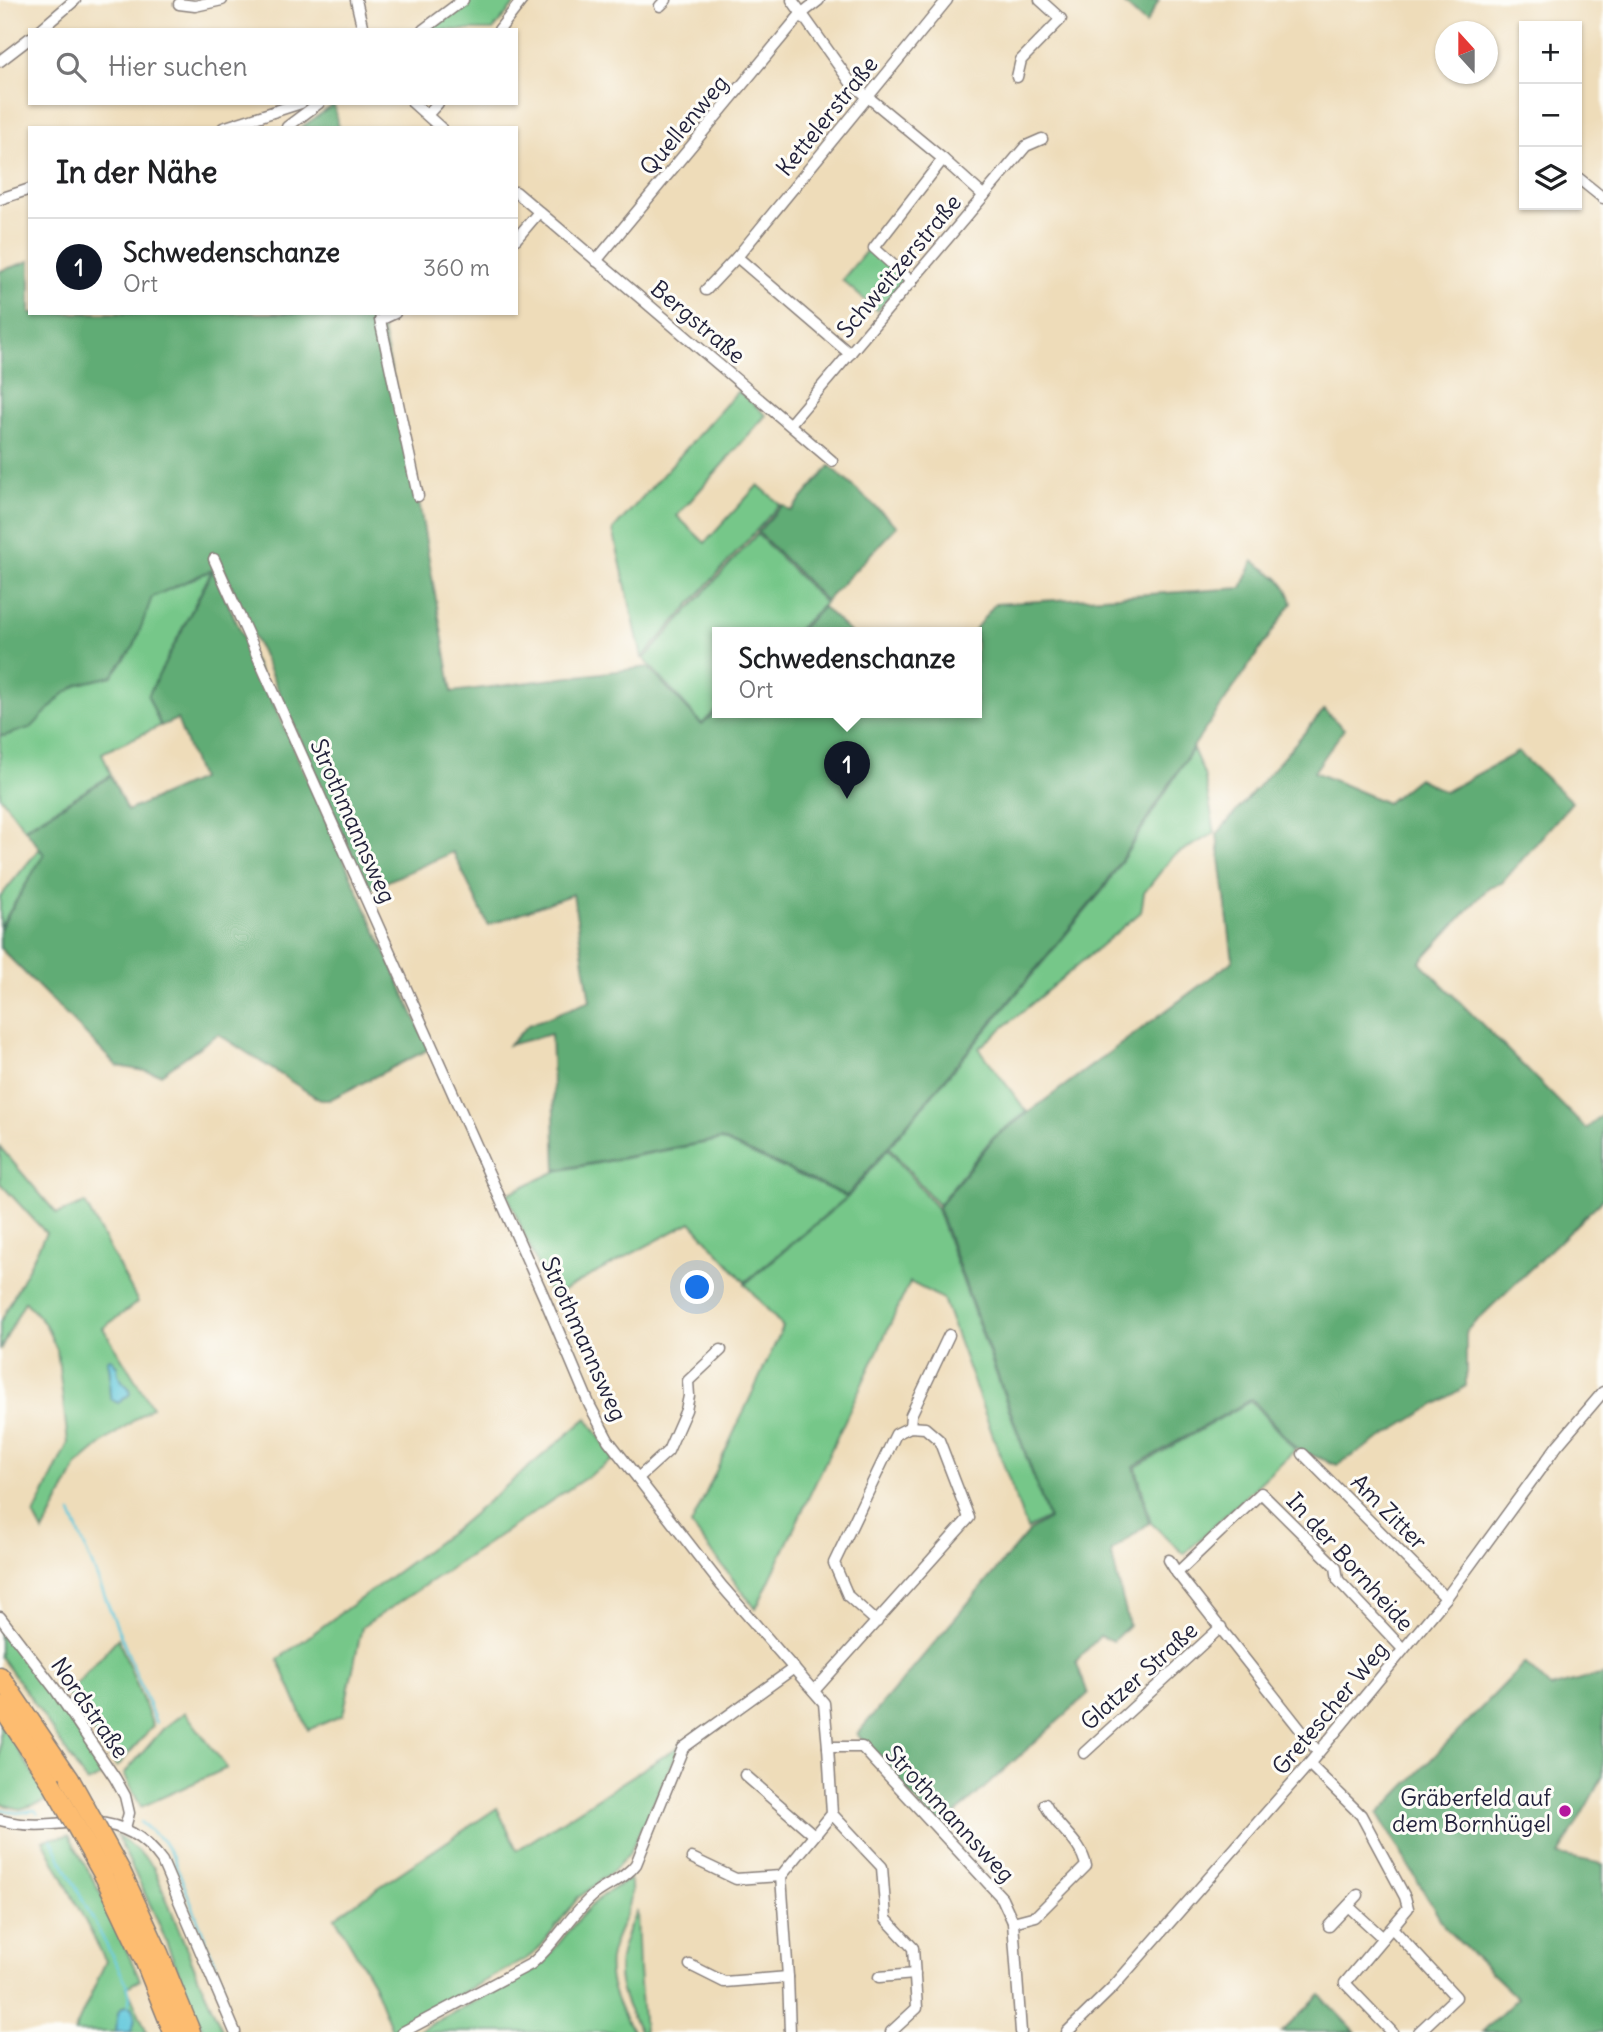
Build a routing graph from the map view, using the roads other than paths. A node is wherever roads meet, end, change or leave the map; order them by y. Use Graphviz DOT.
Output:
graph roads {
  1 [pos="75,0"];
  2 [pos="222,0"];
  3 [pos="356,0"];
  4 [pos="463,0"];
  5 [pos="522,0"];
  6 [pos="792,0"];
  7 [pos="819,0"];
  8 [pos="947,0"];
  9 [pos="1040,0"];
  10 [pos="180,4"];
  11 [pos="801,13"];
  12 [pos="42,28"];
  13 [pos="363,28"];
  14 [pos="426,28"];
  15 [pos="501,28"];
  16 [pos="28,40"];
  17 [pos="0,61"];
  18 [pos="1017,77"];
  19 [pos="868,97"];
  20 [pos="295,105"];
  21 [pos="318,105"];
  22 [pos="415,105"];
  23 [pos="436,105"];
  24 [pos="427,116"];
  25 [pos="229,126"];
  26 [pos="287,126"];
  27 [pos="439,126"];
  28 [pos="1042,139"];
  29 [pos="943,159"];
  30 [pos="1582,181"];
  31 [pos="28,190"];
  32 [pos="518,194"];
  33 [pos="984,196"];
  34 [pos="1603,198"];
  35 [pos="0,199"];
  36 [pos="539,212"];
  37 [pos="518,237"];
  38 [pos="737,257"];
  39 [pos="596,261"];
  40 [pos="912,282"];
  41 [pos="706,290"];
  42 [pos="391,315"];
  43 [pos="850,354"];
  44 [pos="790,424"];
  45 [pos="832,461"];
  46 [pos="418,496"];
  47 [pos="214,558"];
  48 [pos="949,1335"];
  49 [pos="721,1350"];
  50 [pos="1603,1392"];
  51 [pos="910,1427"];
  52 [pos="1303,1454"];
  53 [pos="638,1478"];
  54 [pos="1169,1560"];
  55 [pos="1177,1573"];
  56 [pos="1446,1598"];
  57 [pos="0,1618"];
  58 [pos="877,1622"];
  59 [pos="1221,1628"];
  60 [pos="1403,1649"];
  61 [pos="794,1668"];
  62 [pos="0,1676"];
  63 [pos="814,1691"];
  64 [pos="0,1705"];
  65 [pos="828,1747"];
  66 [pos="1318,1752"];
  67 [pos="1084,1753"];
  68 [pos="1309,1764"];
  69 [pos="745,1775"];
  70 [pos="1045,1804"];
  71 [pos="832,1814"];
  72 [pos="0,1820"];
  73 [pos="125,1828"];
  74 [pos="814,1835"];
  75 [pos="692,1858"];
  76 [pos="113,1873"];
  77 [pos="781,1876"];
  78 [pos="1358,1895"];
  79 [pos="1348,1906"];
  80 [pos="1013,1922"];
  81 [pos="1329,1926"];
  82 [pos="1392,1928"];
  83 [pos="1383,1938"];
  84 [pos="690,1965"];
  85 [pos="915,1974"];
  86 [pos="788,1977"];
  87 [pos="879,1977"];
  88 [pos="173,2032"];
  89 [pos="191,2032"];
  90 [pos="235,2032"];
  91 [pos="403,2032"];
  92 [pos="790,2032"];
  93 [pos="891,2032"];
  94 [pos="1021,2032"];
  95 [pos="1067,2032"];
  96 [pos="1392,2032"];
  97 [pos="1419,2032"];
  1 -- 12 [label="street"];
  2 -- 10 [label="street"];
  3 -- 13 [label="street"];
  4 -- 14 [label="street"];
  5 -- 15 [label="street"];
  6 -- 11 [label="street"];
  7 -- 11 [label="street, Quellenweg"];
  8 -- 19 [label="street, Kettelerstraße"];
  9 -- 18 [label="street"];
  11 -- 19 [label="street"];
  11 -- 39 [label="street, Quellenweg"];
  16 -- 17 [label="street"];
  19 -- 29 [label="street"];
  19 -- 38 [label="street, Kettelerstraße"];
  20 -- 25 [label="street"];
  21 -- 26 [label="street"];
  22 -- 24 [label="street"];
  23 -- 24 [label="street"];
  24 -- 27 [label="street"];
  28 -- 33 [label="street, Schweitzerstraße"];
  29 -- 33 [label="street"];
  29 -- 40 [label="street"];
  30 -- 34 [label="street"];
  31 -- 35 [label="street"];
  32 -- 36 [label="street, Bergstraße"];
  33 -- 40 [label="street, Schweitzerstraße"];
  36 -- 37 [label="street"];
  36 -- 39 [label="street, Bergstraße"];
  38 -- 41 [label="street, Kettelerstraße"];
  38 -- 43 [label="street"];
  39 -- 44 [label="street, Bergstraße"];
  40 -- 43 [label="street, Schweitzerstraße"];
  42 -- 46 [label="street"];
  43 -- 44 [label="street, Schweitzerstraße"];
  44 -- 45 [label="street, Bergstraße"];
  47 -- 53 [label="street, Strothmannsweg"];
  48 -- 51 [label="street"];
  49 -- 53 [label="street"];
  50 -- 56 [label="street, Gretescher Weg"];
  51 -- 58 [label="street"];
  51 -- 58 [label="street"];
  52 -- 56 [label="street, Am Zitter"];
  53 -- 61 [label="street, Strothmannsweg"];
  54 -- 55 [label="street"];
  55 -- 59 [label="street"];
  55 -- 60 [label="street, In der Bornheide"];
  56 -- 60 [label="street, Gretescher Weg"];
  57 -- 73 [label="street, Nordstraße"];
  58 -- 63 [label="street"];
  59 -- 66 [label="street"];
  59 -- 67 [label="street, Glatzer Straße"];
  60 -- 66 [label="street, Gretescher Weg"];
  61 -- 63 [label="street, Strothmannsweg"];
  61 -- 91 [label="street"];
  62 -- 76 [label="highway, bridge"];
  63 -- 65 [label="street, Strothmannsweg"];
  64 -- 76 [label="highway, bridge"];
  65 -- 71 [label="street"];
  65 -- 80 [label="street, Strothmannsweg"];
  66 -- 68 [label="street, Gretescher Weg"];
  68 -- 82 [label="street"];
  68 -- 95 [label="street, Gretescher Weg"];
  69 -- 74 [label="street"];
  70 -- 80 [label="street"];
  71 -- 74 [label="street"];
  71 -- 85 [label="street"];
  72 -- 73 [label="street"];
  73 -- 90 [label="street"];
  74 -- 77 [label="street"];
  75 -- 77 [label="street"];
  76 -- 88 [label="highway"];
  76 -- 89 [label="highway"];
  77 -- 86 [label="street"];
  78 -- 79 [label="street"];
  79 -- 81 [label="street"];
  79 -- 83 [label="street"];
  80 -- 94 [label="street, Strothmannsweg"];
  82 -- 83 [label="street"];
  82 -- 97 [label="street"];
  83 -- 96 [label="street"];
  84 -- 86 [label="street"];
  85 -- 87 [label="street"];
  85 -- 93 [label="street"];
  86 -- 92 [label="street"];
}
